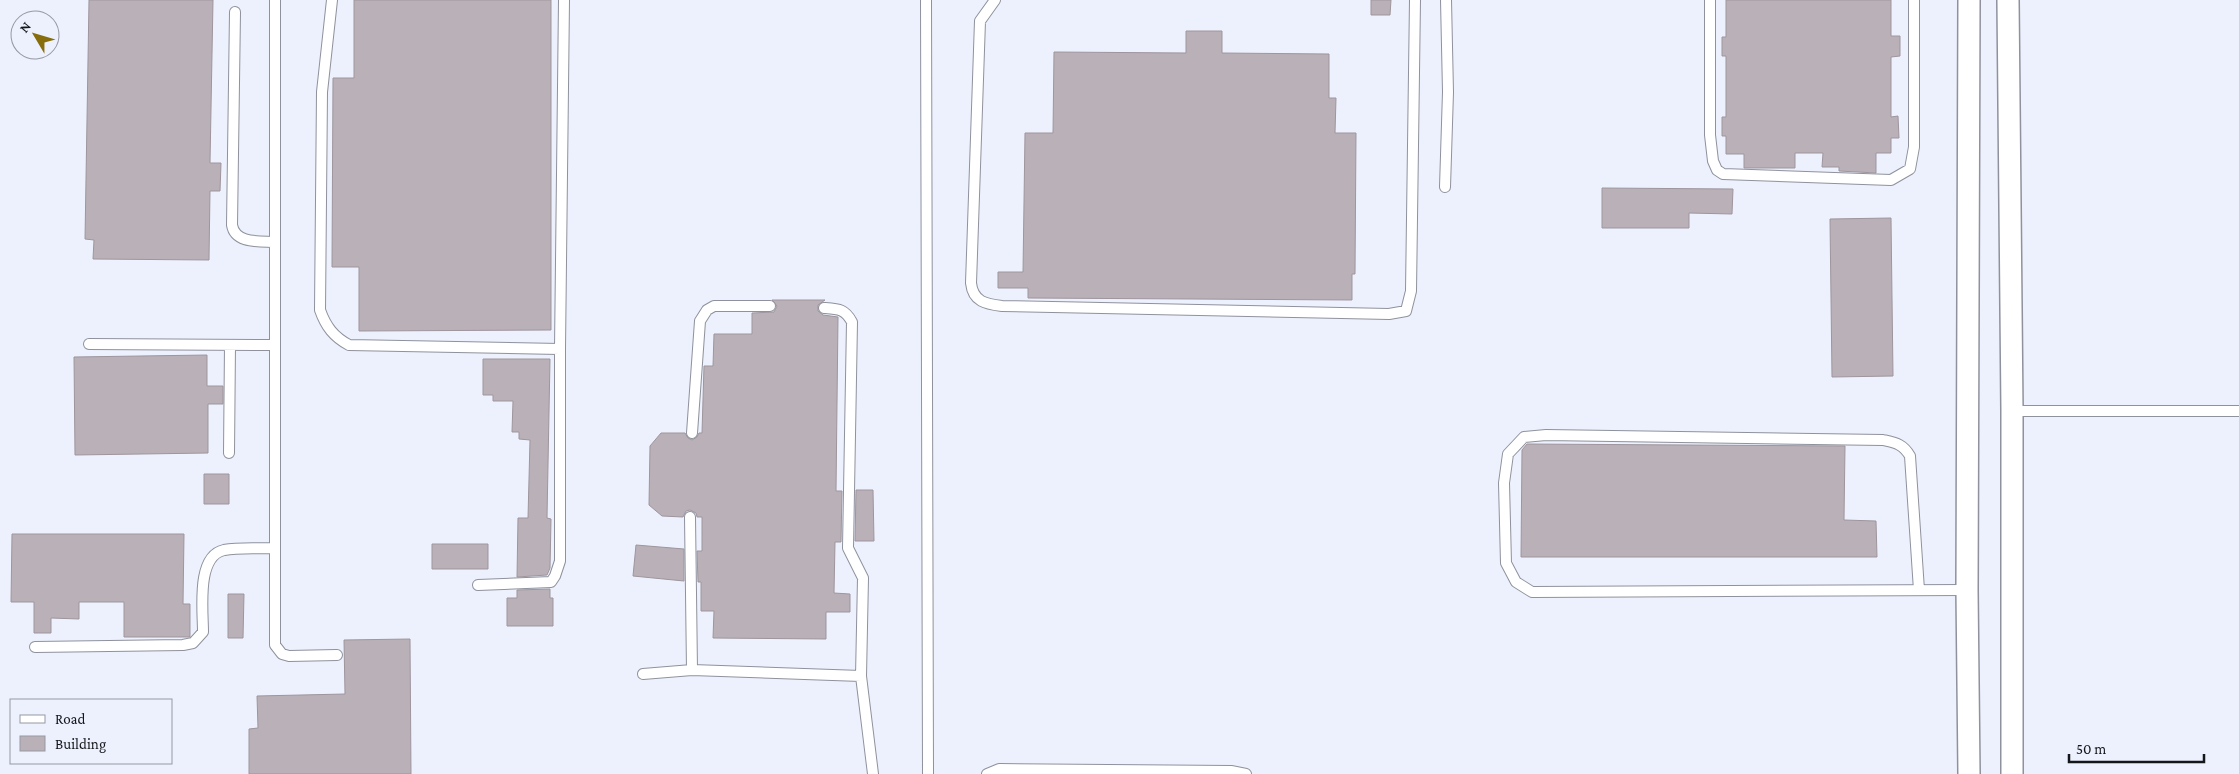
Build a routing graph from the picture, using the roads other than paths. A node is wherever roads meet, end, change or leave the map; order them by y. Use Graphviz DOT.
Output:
graph roads {
  1 [pos="276,0"];
  2 [pos="332,0"];
  3 [pos="564,0"];
  4 [pos="926,0"];
  5 [pos="995,0"];
  6 [pos="1415,0"];
  7 [pos="1446,0"];
  8 [pos="1710,0"];
  9 [pos="1914,0"];
  10 [pos="1969,0"];
  11 [pos="2008,0"];
  12 [pos="235,12"];
  13 [pos="1445,187"];
  14 [pos="275,242"];
  15 [pos="770,306"];
  16 [pos="824,308"];
  17 [pos="89,344"];
  18 [pos="230,345"];
  19 [pos="275,345"];
  20 [pos="560,349"];
  21 [pos="2012,411"];
  22 [pos="2239,411"];
  23 [pos="692,433"];
  24 [pos="229,453"];
  25 [pos="690,517"];
  26 [pos="275,548"];
  27 [pos="478,585"];
  28 [pos="1919,590"];
  29 [pos="1967,590"];
  30 [pos="35,647"];
  31 [pos="337,655"];
  32 [pos="692,670"];
  33 [pos="643,674"];
  34 [pos="861,676"];
  35 [pos="873,774"];
  36 [pos="928,774"];
  37 [pos="987,774"];
  38 [pos="1246,774"];
  39 [pos="1970,774"];
  40 [pos="2012,774"];
  1 -- 14 [label="lane"];
  2 -- 20 [label="lane"];
  3 -- 20 [label="lane"];
  4 -- 36 [label="lane"];
  5 -- 6 [label="lane"];
  7 -- 13 [label="lane"];
  8 -- 9 [label="lane"];
  10 -- 29 [label="street"];
  11 -- 21 [label="street"];
  12 -- 14 [label="lane"];
  14 -- 19 [label="lane"];
  15 -- 23 [label="lane"];
  16 -- 34 [label="lane"];
  17 -- 18 [label="lane"];
  18 -- 19 [label="lane"];
  18 -- 24 [label="lane"];
  19 -- 26 [label="lane"];
  20 -- 27 [label="lane"];
  21 -- 22 [label="lane"];
  21 -- 40 [label="street"];
  25 -- 32 [label="lane"];
  26 -- 30 [label="lane"];
  26 -- 31 [label="lane"];
  28 -- 28 [label="lane"];
  28 -- 29 [label="lane"];
  29 -- 39 [label="street"];
  32 -- 33 [label="lane"];
  32 -- 34 [label="lane"];
  34 -- 35 [label="lane"];
  37 -- 38 [label="lane"];
}
